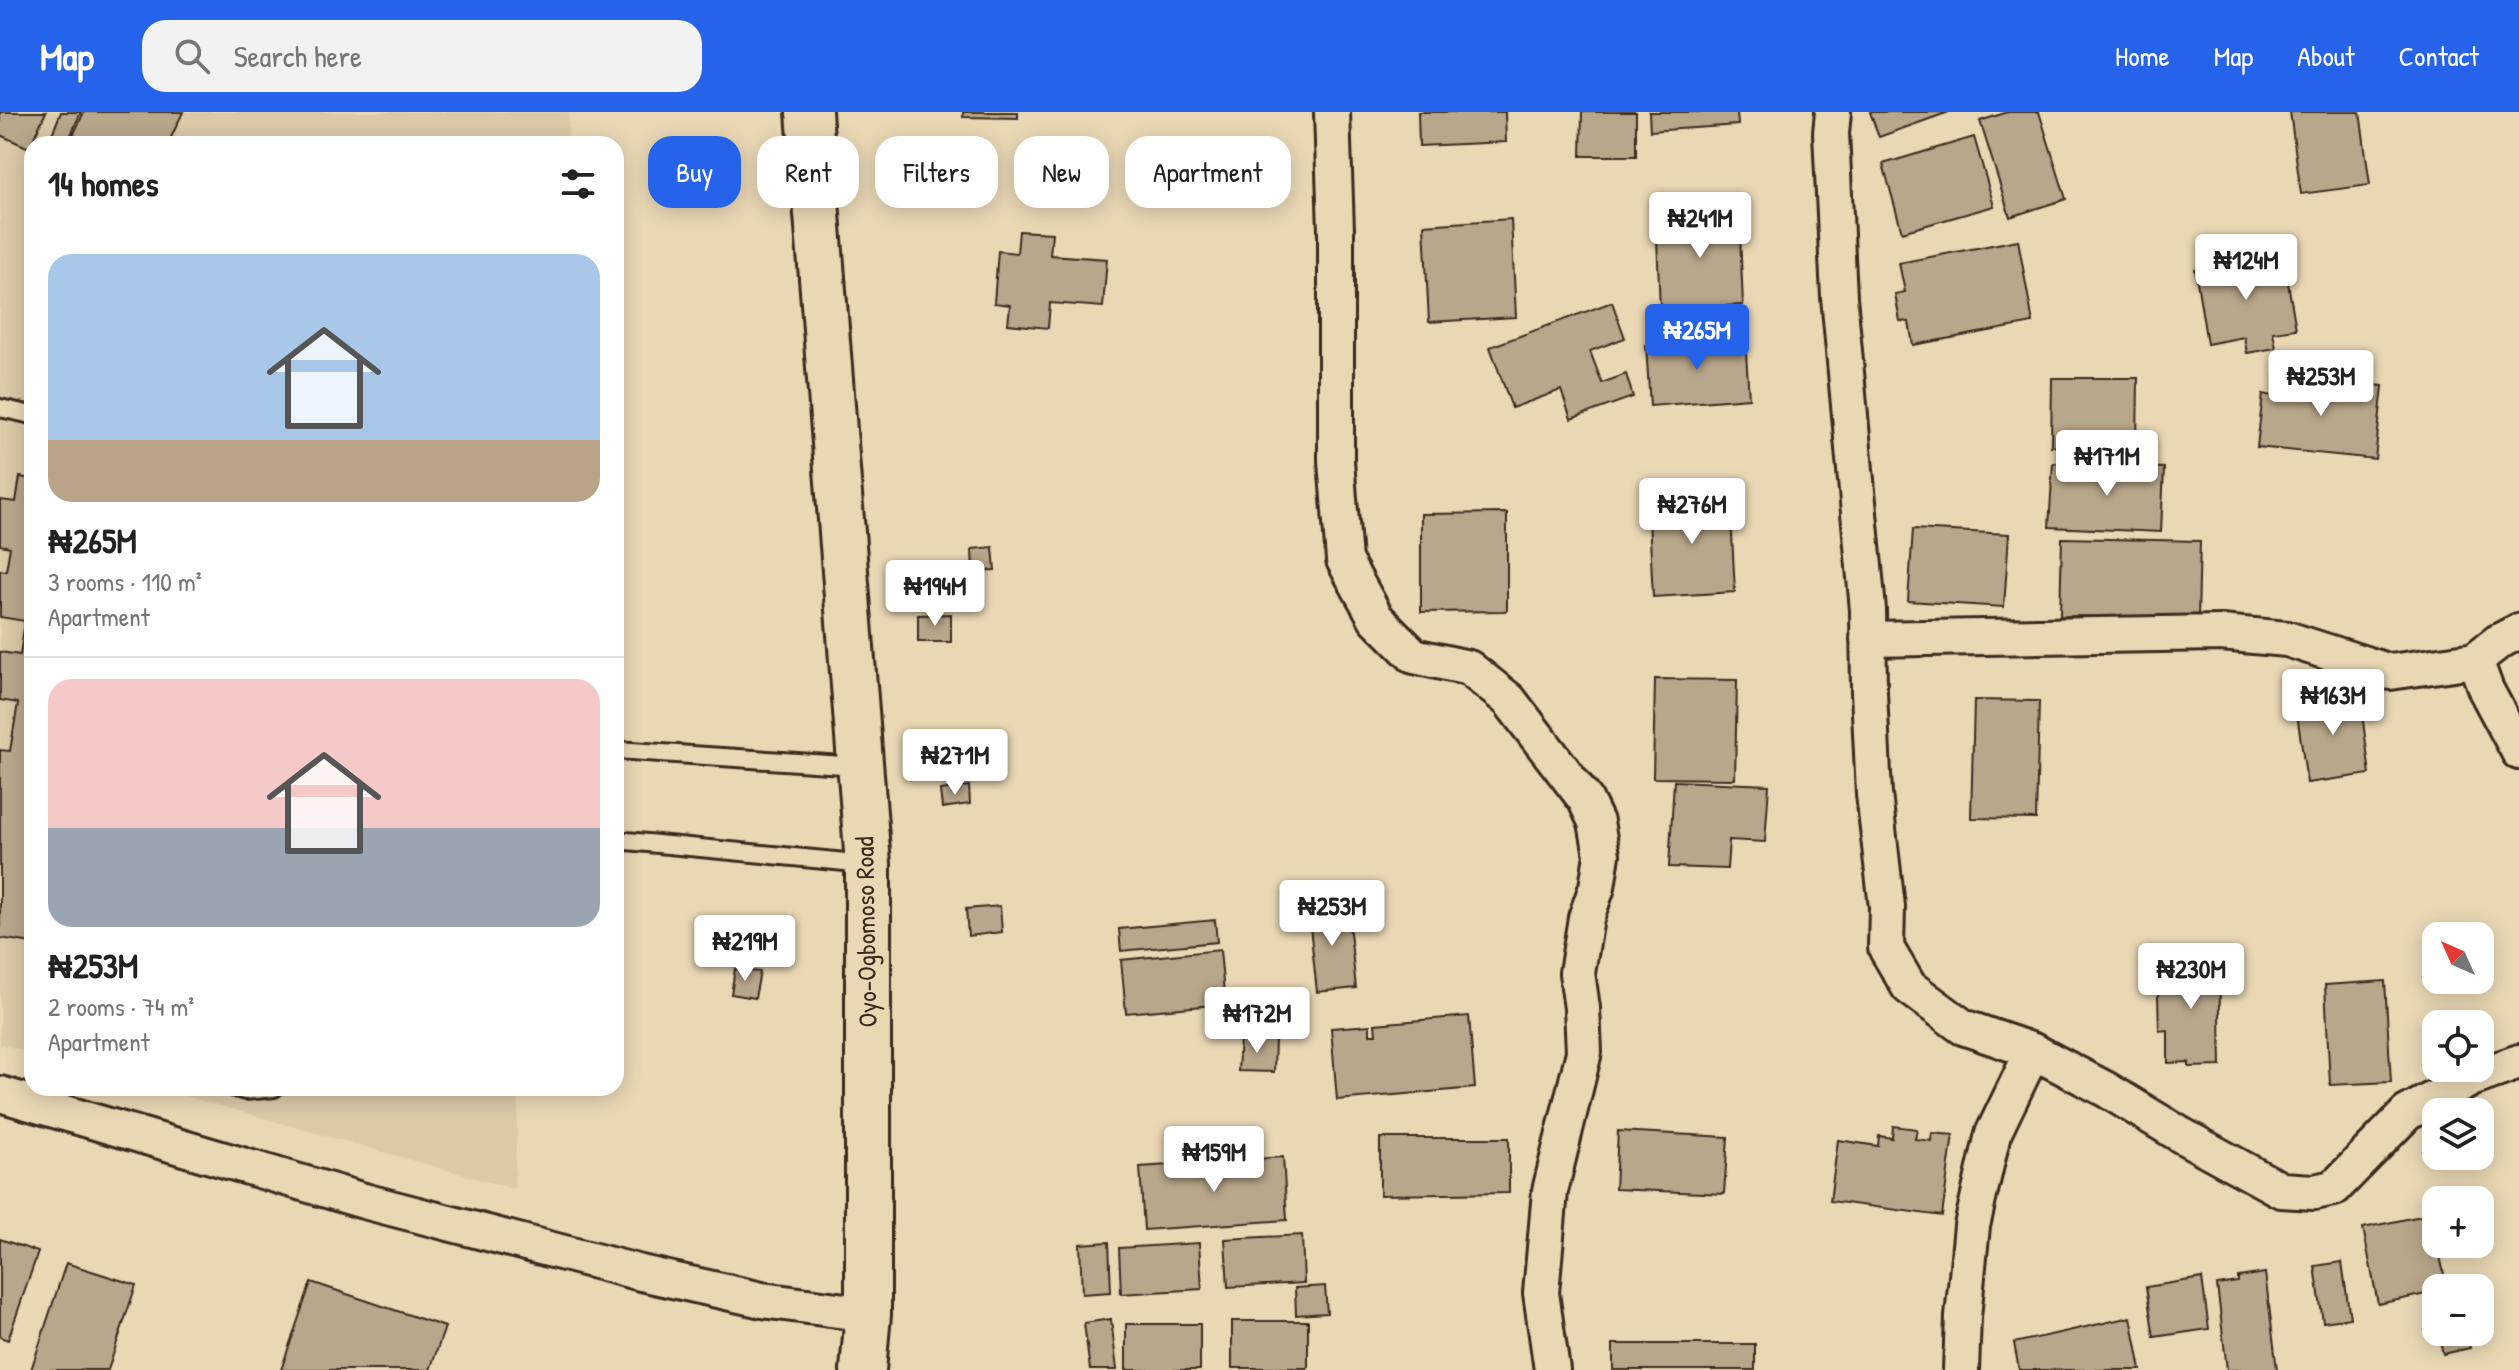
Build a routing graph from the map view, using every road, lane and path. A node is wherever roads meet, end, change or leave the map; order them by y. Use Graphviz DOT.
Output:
graph roads {
  1 [pos="809,112"];
  2 [pos="1332,112"];
  3 [pos="1833,112"];
  4 [pos="0,408"];
  5 [pos="24,413"];
  6 [pos="2519,631"];
  7 [pos="1868,639"];
  8 [pos="2475,660"];
  9 [pos="624,751"];
  10 [pos="2519,752"];
  11 [pos="861,766"];
  12 [pos="624,841"];
  13 [pos="868,864"];
  14 [pos="2033,1051"];
  15 [pos="2519,1062"];
  16 [pos="0,1094"];
  17 [pos="868,1314"];
  18 [pos="863,1370"];
  19 [pos="1552,1370"];
  20 [pos="1961,1370"];
  1 -- 11 [label="highway, Oyo-Ogbomoso Road"];
  2 -- 19 [label="street"];
  3 -- 7 [label="street"];
  4 -- 5 [label="lane"];
  6 -- 8 [label="street"];
  7 -- 8 [label="street"];
  7 -- 14 [label="street"];
  8 -- 10 [label="street"];
  9 -- 11 [label="lane"];
  11 -- 13 [label="highway, Oyo-Ogbomoso Road"];
  12 -- 13 [label="lane"];
  13 -- 17 [label="highway, Oyo-Ogbomoso Road"];
  14 -- 15 [label="street"];
  14 -- 20 [label="street"];
  16 -- 17 [label="street"];
  17 -- 18 [label="highway, Oyo-Ogbomoso Road"];
}
